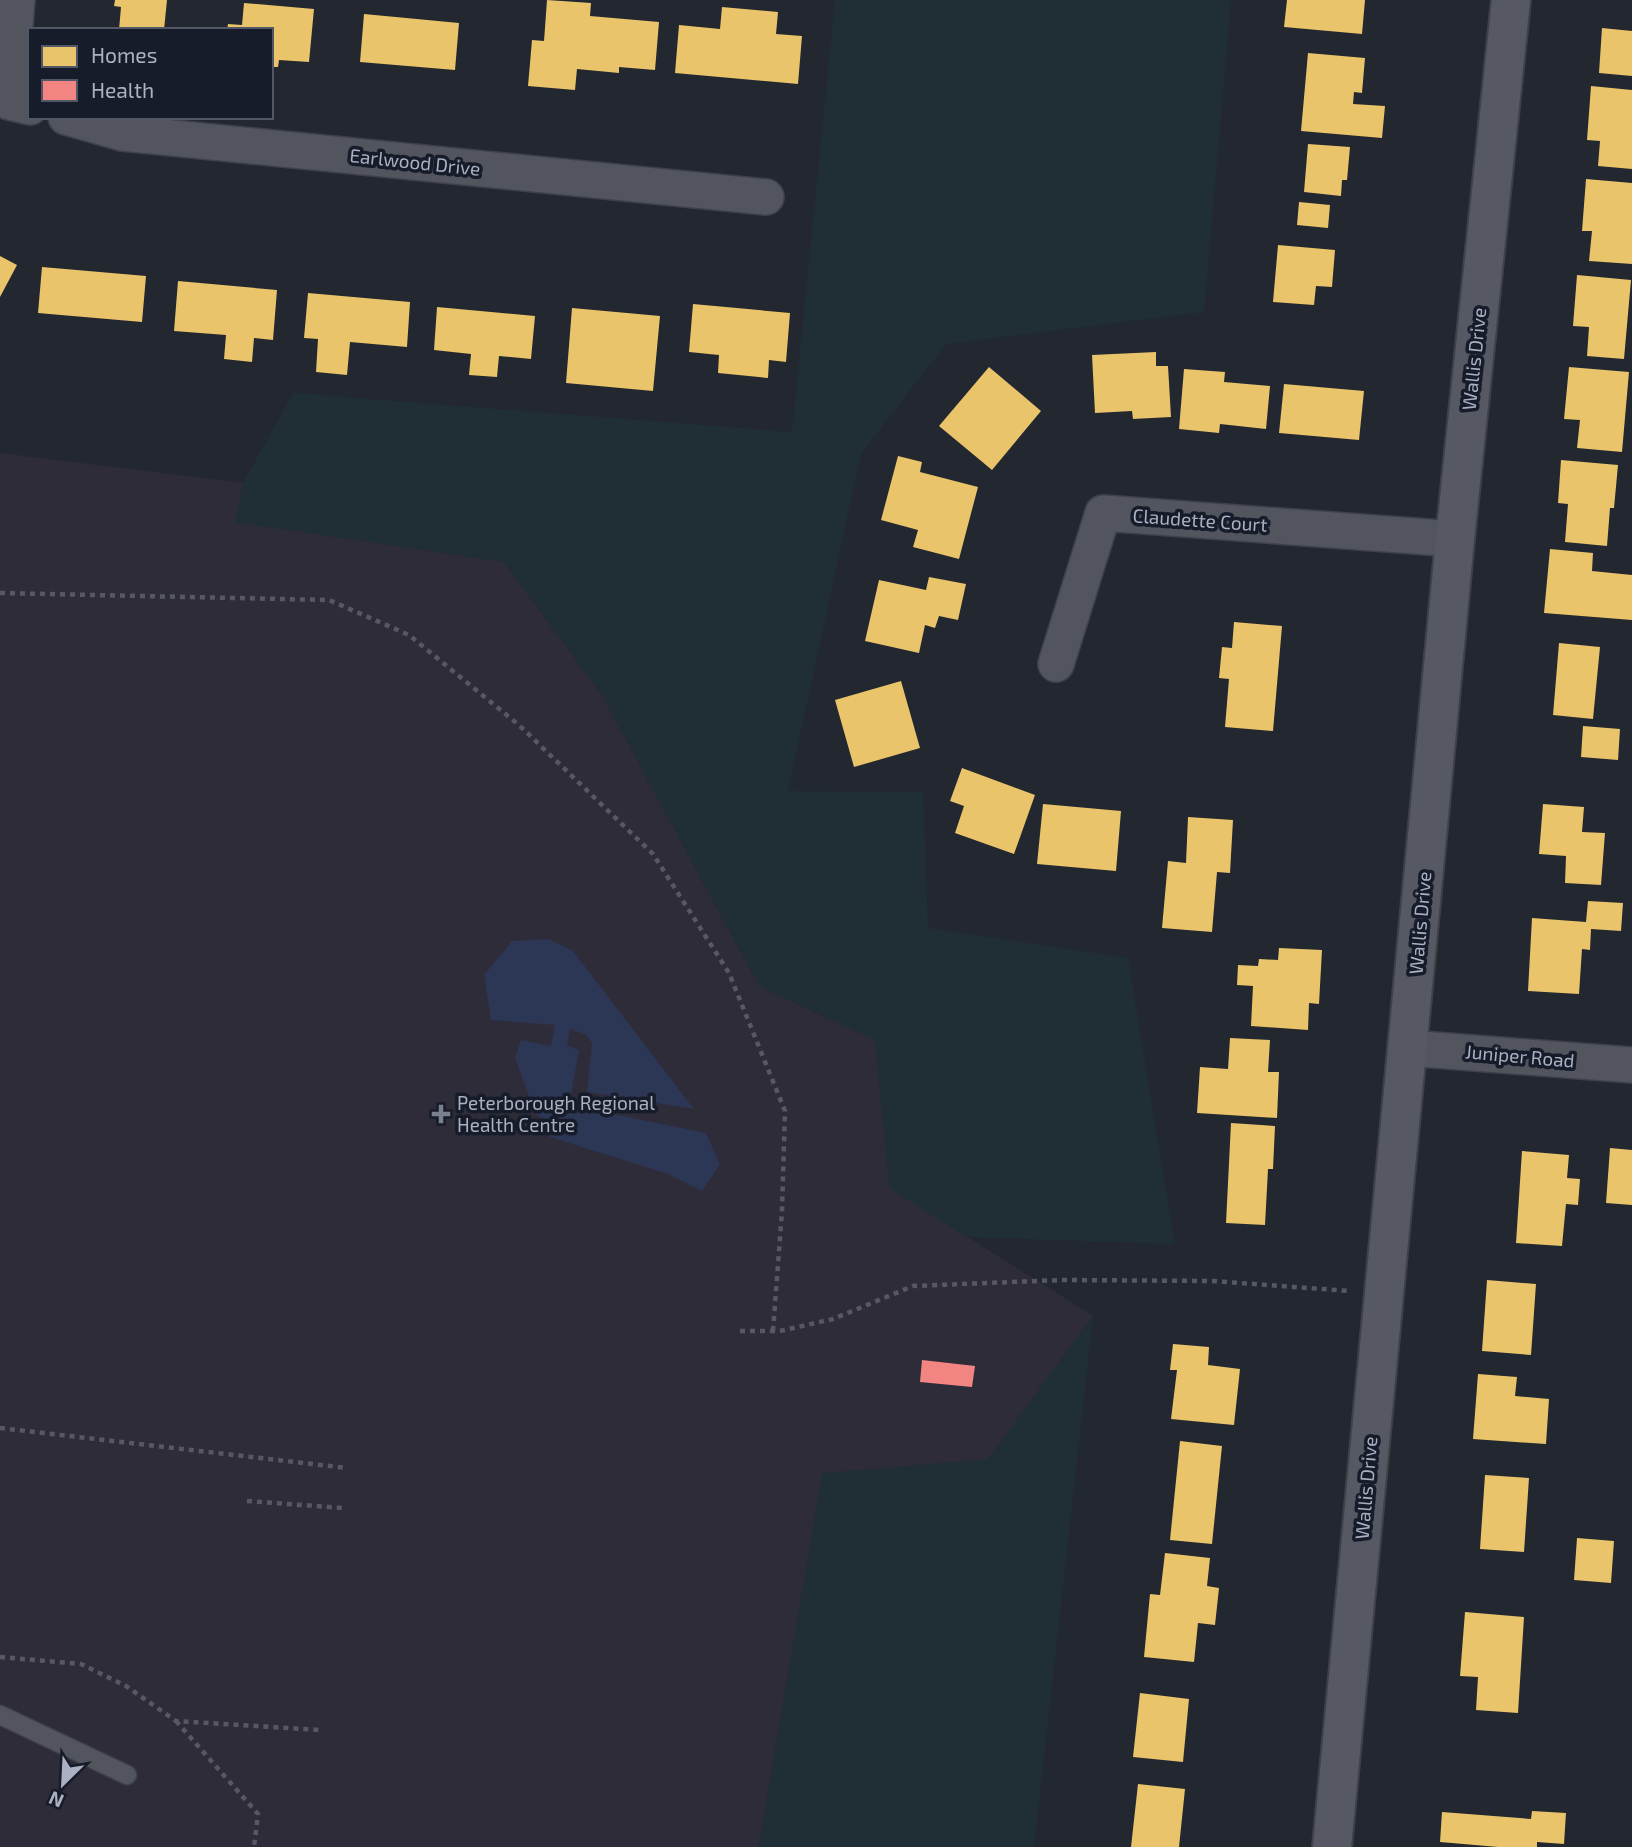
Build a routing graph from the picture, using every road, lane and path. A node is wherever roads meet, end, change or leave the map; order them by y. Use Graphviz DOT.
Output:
graph roads {
  1 [pos="17,0"];
  2 [pos="1511,0"];
  3 [pos="28,107"];
  4 [pos="73,119"];
  5 [pos="766,197"];
  6 [pos="1455,539"];
  7 [pos="0,593"];
  8 [pos="1056,664"];
  9 [pos="1409,1048"];
  10 [pos="1632,1065"];
  11 [pos="1385,1293"];
  12 [pos="740,1331"];
  13 [pos="772,1331"];
  14 [pos="0,1428"];
  15 [pos="347,1468"];
  16 [pos="247,1501"];
  17 [pos="343,1508"];
  18 [pos="0,1657"];
  19 [pos="0,1715"];
  20 [pos="176,1721"];
  21 [pos="320,1730"];
  22 [pos="127,1774"];
  23 [pos="254,1847"];
  24 [pos="1332,1847"];
  1 -- 3 [label="street"];
  2 -- 6 [label="street, Wallis Drive"];
  4 -- 5 [label="street, Earlwood Drive"];
  6 -- 8 [label="street, Claudette Court"];
  6 -- 9 [label="street, Wallis Drive"];
  7 -- 13 [label="path"];
  9 -- 10 [label="street, Juniper Road"];
  9 -- 11 [label="street, Wallis Drive"];
  11 -- 13 [label="path"];
  11 -- 24 [label="street, Wallis Drive"];
  12 -- 13 [label="path"];
  14 -- 15 [label="path"];
  16 -- 17 [label="path"];
  18 -- 20 [label="path"];
  19 -- 22 [label="lane"];
  20 -- 21 [label="path"];
  20 -- 23 [label="path"];
}
